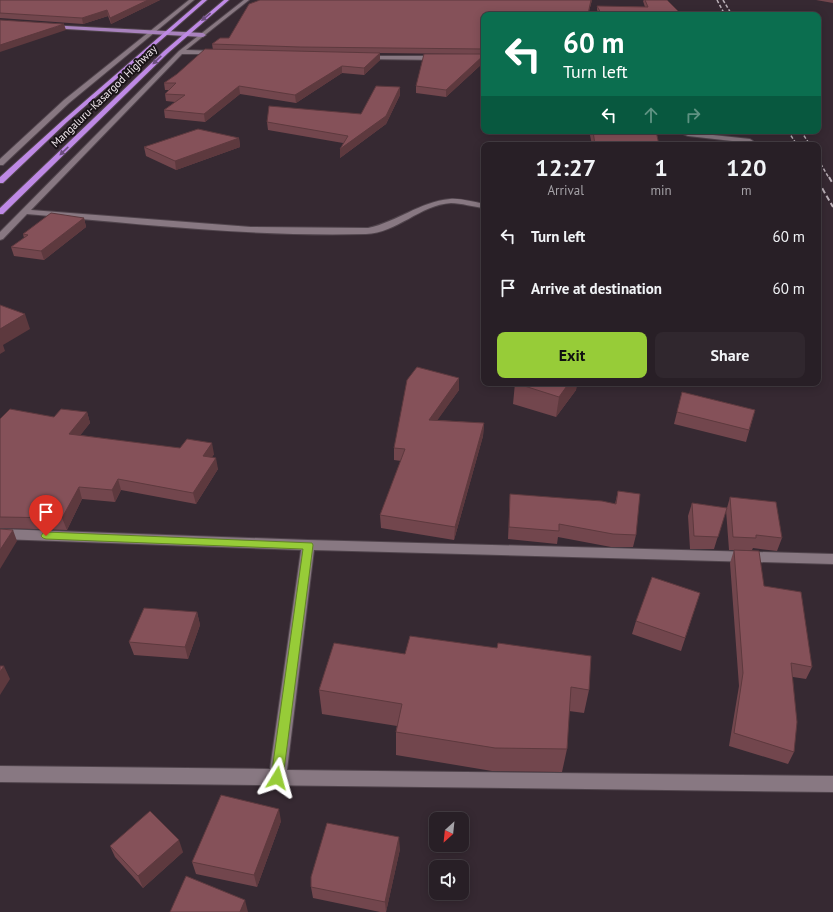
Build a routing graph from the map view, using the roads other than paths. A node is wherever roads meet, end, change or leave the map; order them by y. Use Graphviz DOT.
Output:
graph roads {
  1 [pos="192,0"];
  2 [pos="205,0"];
  3 [pos="227,0"];
  4 [pos="247,0"];
  5 [pos="39,25"];
  6 [pos="150,32"];
  7 [pos="166,33"];
  8 [pos="186,34"];
  9 [pos="202,35"];
  10 [pos="182,52"];
  11 [pos="221,54"];
  12 [pos="354,57"];
  13 [pos="446,58"];
  14 [pos="688,134"];
  15 [pos="750,140"];
  16 [pos="0,163"];
  17 [pos="0,181"];
  18 [pos="481,206"];
  19 [pos="0,212"];
  20 [pos="26,212"];
  21 [pos="0,238"];
  22 [pos="0,534"];
  23 [pos="308,545"];
  24 [pos="833,559"];
  25 [pos="0,774"];
  26 [pos="277,778"];
  27 [pos="833,784"];
  1 -- 6 [label="street"];
  2 -- 7 [label="highway, Mangaluru-Kasargod Highway"];
  3 -- 8 [label="highway, Mangaluru-Kasargod Highway, one-way"];
  4 -- 9 [label="street"];
  5 -- 6 [label="main road"];
  6 -- 7 [label="main road"];
  6 -- 16 [label="street"];
  7 -- 8 [label="main road"];
  7 -- 17 [label="highway, Mangaluru-Kasargod Highway"];
  8 -- 9 [label="main road"];
  8 -- 19 [label="highway, Mangaluru-Kasargod Highway, one-way"];
  9 -- 10 [label="street"];
  10 -- 11 [label="street"];
  10 -- 20 [label="street"];
  12 -- 13 [label="street"];
  14 -- 15 [label="street"];
  18 -- 20 [label="street"];
  20 -- 21 [label="street"];
  22 -- 23 [label="street"];
  23 -- 24 [label="street"];
  23 -- 26 [label="street"];
  25 -- 26 [label="street"];
  26 -- 27 [label="street"];
}
